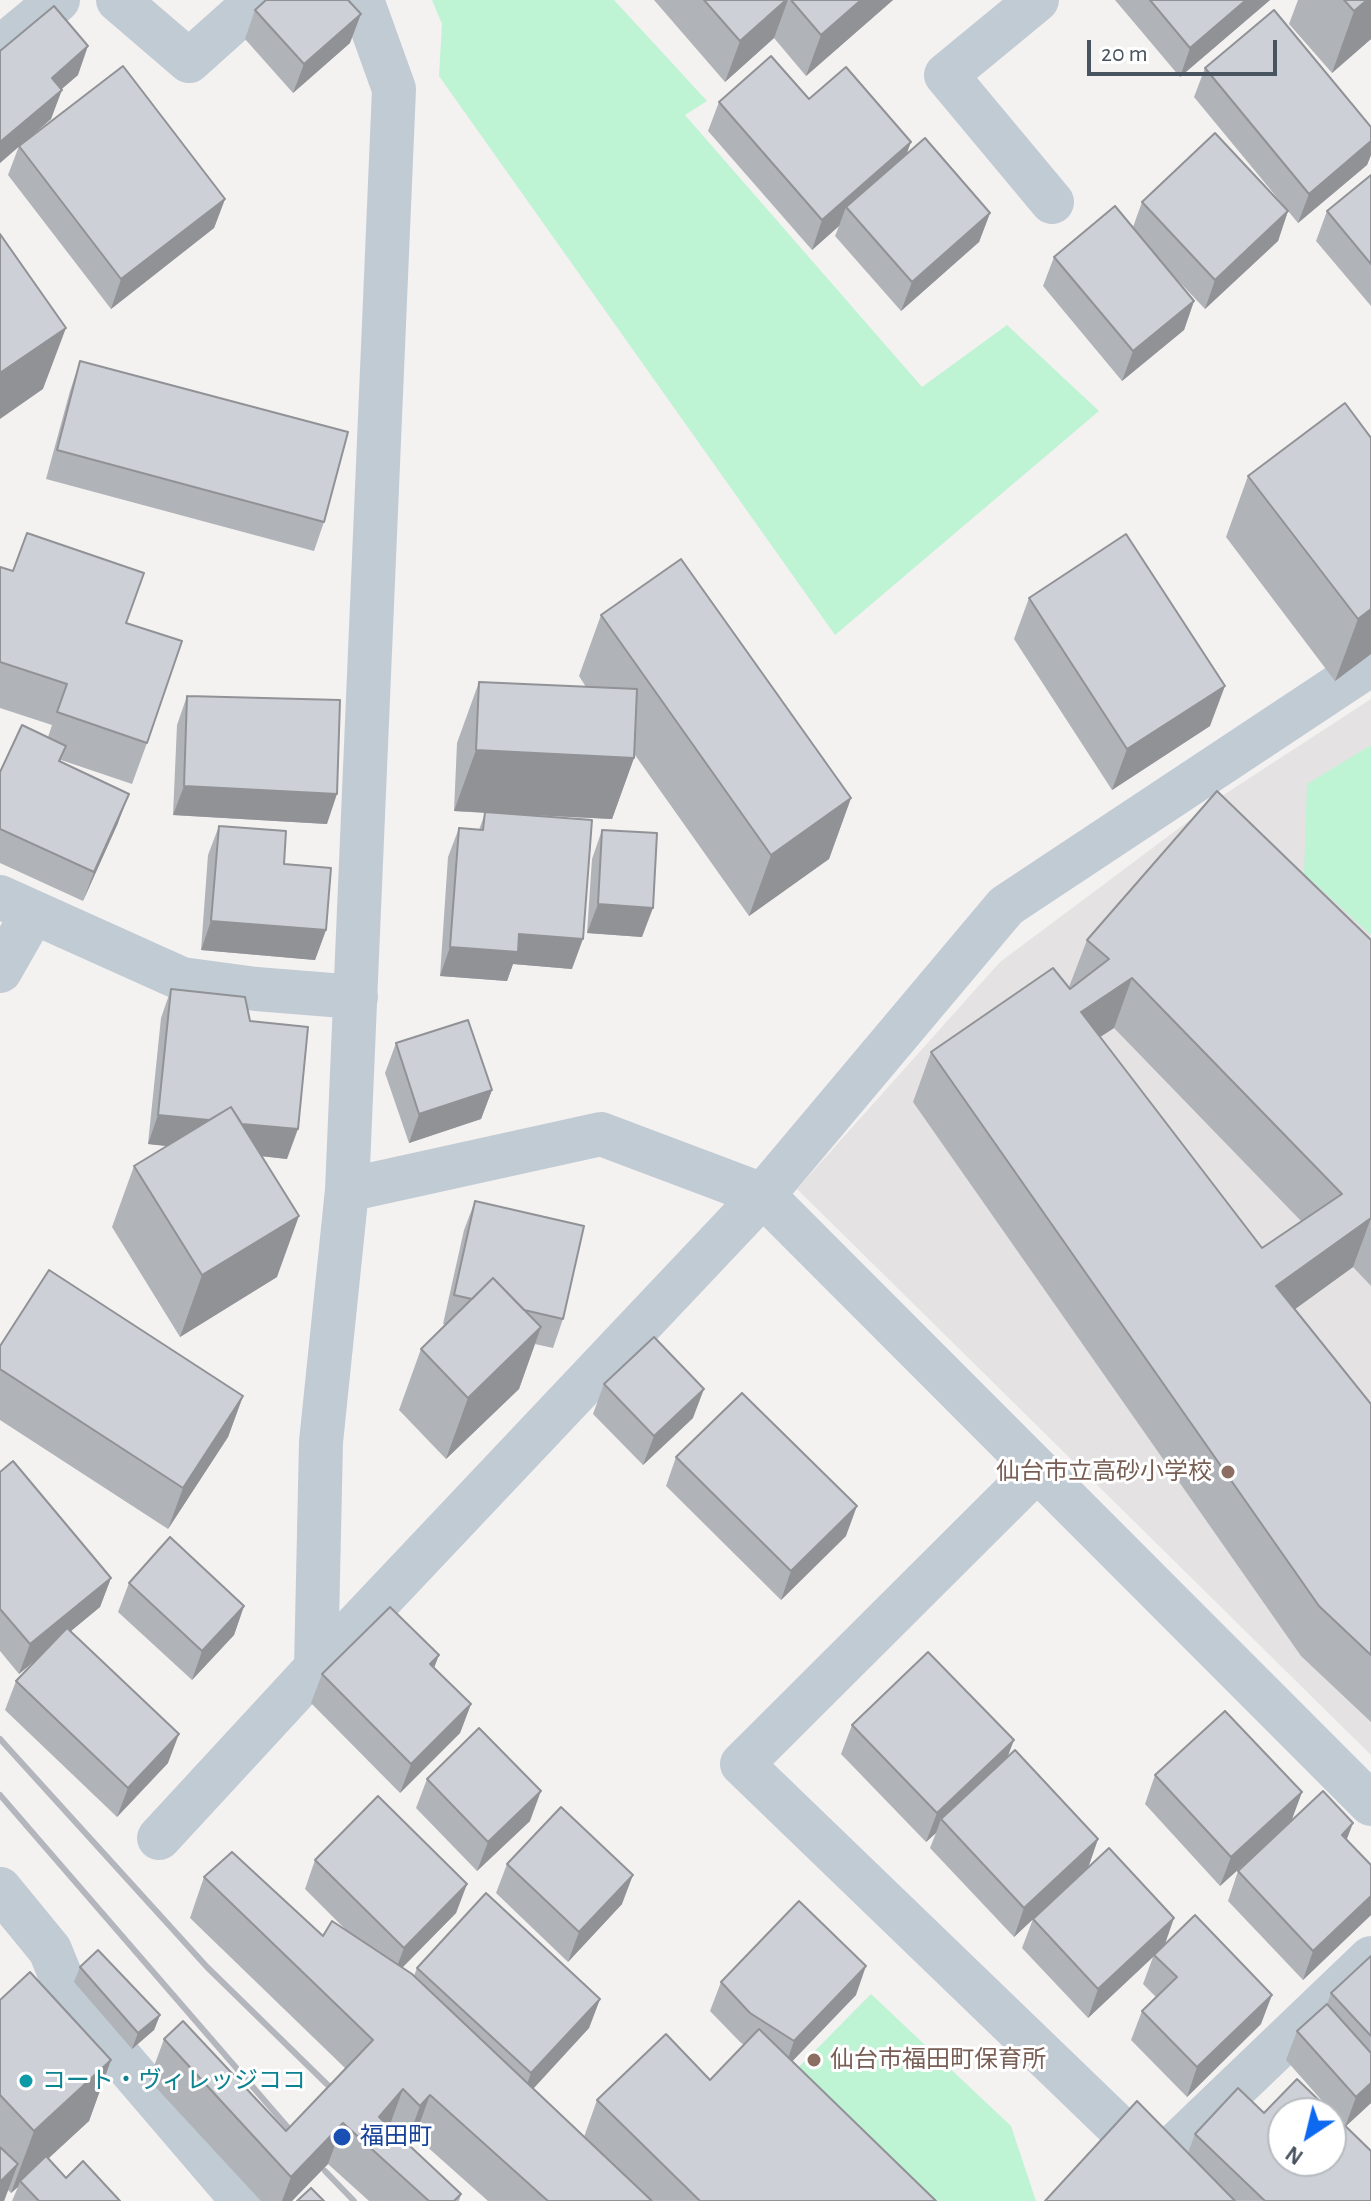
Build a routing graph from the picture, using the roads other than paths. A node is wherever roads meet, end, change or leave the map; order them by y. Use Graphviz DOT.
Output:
graph roads {
  1 [pos="58,0"];
  2 [pos="118,0"];
  3 [pos="257,0"];
  4 [pos="362,0"];
  5 [pos="1037,0"];
  6 [pos="0,48"];
  7 [pos="1052,202"];
  8 [pos="1371,664"];
  9 [pos="17,905"];
  10 [pos="0,971"];
  11 [pos="356,997"];
  12 [pos="347,1190"];
  13 [pos="763,1195"];
  14 [pos="1037,1470"];
  15 [pos="316,1668"];
  16 [pos="1371,1804"];
  17 [pos="159,1838"];
  18 [pos="0,1889"];
  19 [pos="1371,1958"];
  20 [pos="1157,2163"];
  21 [pos="243,2201"];
  22 [pos="1195,2201"];
  1 -- 6 [label="street"];
  2 -- 3 [label="street"];
  4 -- 11 [label="street"];
  5 -- 7 [label="street"];
  8 -- 13 [label="street"];
  9 -- 10 [label="street"];
  9 -- 11 [label="street"];
  11 -- 12 [label="street"];
  12 -- 13 [label="street"];
  12 -- 15 [label="street"];
  13 -- 14 [label="street"];
  13 -- 15 [label="street"];
  14 -- 16 [label="street"];
  14 -- 20 [label="street"];
  15 -- 17 [label="street"];
  18 -- 21 [label="street"];
  19 -- 20 [label="street"];
  20 -- 22 [label="street"];
}
